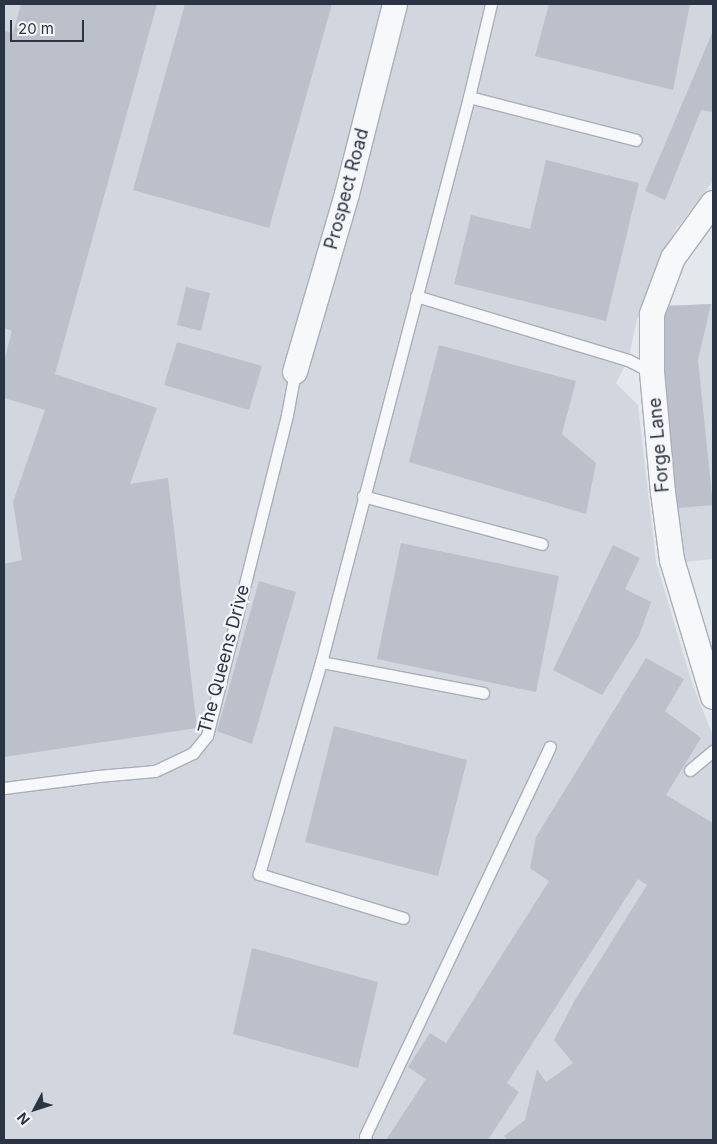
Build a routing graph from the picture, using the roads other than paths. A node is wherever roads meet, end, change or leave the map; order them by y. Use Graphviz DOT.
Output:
graph roads {
  1 [pos="395,4"];
  2 [pos="491,4"];
  3 [pos="468,97"];
  4 [pos="636,140"];
  5 [pos="713,203"];
  6 [pos="416,296"];
  7 [pos="295,372"];
  8 [pos="652,372"];
  9 [pos="363,496"];
  10 [pos="542,544"];
  11 [pos="321,662"];
  12 [pos="483,693"];
  13 [pos="713,697"];
  14 [pos="550,748"];
  15 [pos="713,751"];
  16 [pos="690,770"];
  17 [pos="4,788"];
  18 [pos="403,918"];
  19 [pos="366,1140"];
  1 -- 7 [label="street, Prospect Road"];
  2 -- 3 [label="lane"];
  3 -- 4 [label="lane"];
  3 -- 6 [label="lane"];
  5 -- 8 [label="street, Forge Lane"];
  6 -- 8 [label="lane"];
  6 -- 9 [label="lane"];
  7 -- 17 [label="lane, The Queens Drive"];
  8 -- 13 [label="street, Forge Lane"];
  9 -- 10 [label="lane"];
  9 -- 11 [label="lane"];
  11 -- 12 [label="lane"];
  11 -- 18 [label="lane"];
  14 -- 19 [label="lane"];
  15 -- 16 [label="lane"];
}
